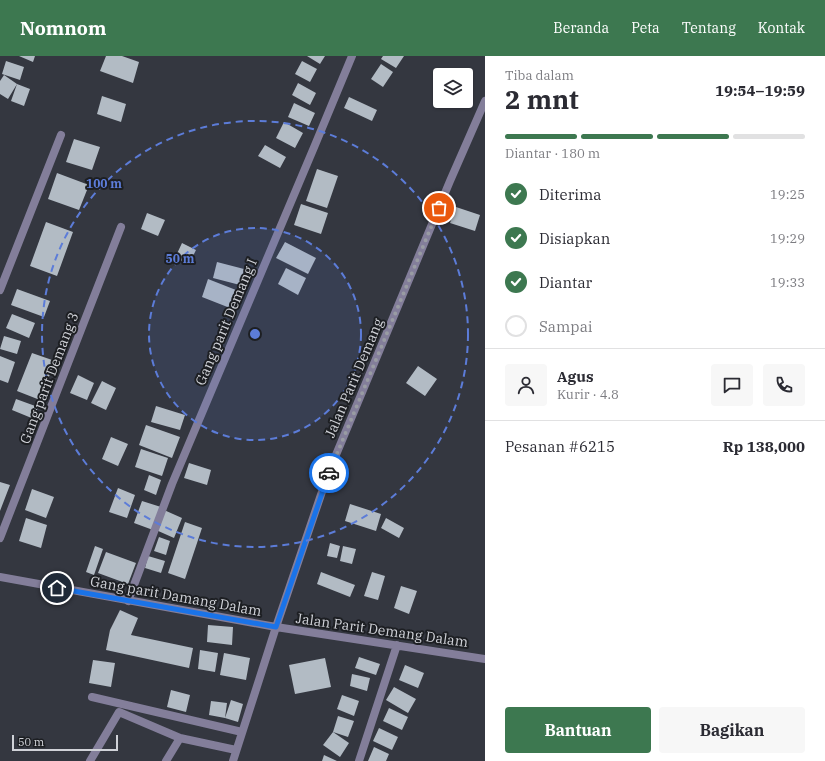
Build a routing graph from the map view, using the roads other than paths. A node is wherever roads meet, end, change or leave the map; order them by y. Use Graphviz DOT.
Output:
graph roads {
  1 [pos="352,56"];
  2 [pos="485,101"];
  3 [pos="61,135"];
  4 [pos="121,227"];
  5 [pos="0,290"];
  6 [pos="0,538"];
  7 [pos="0,578"];
  8 [pos="128,601"];
  9 [pos="276,627"];
  10 [pos="397,646"];
  11 [pos="485,659"];
  12 [pos="92,697"];
  13 [pos="242,732"];
  14 [pos="180,738"];
  15 [pos="236,750"];
  16 [pos="90,761"];
  17 [pos="166,761"];
  18 [pos="233,761"];
  19 [pos="359,761"];
  1 -- 8 [label="street, Gang parit Demang I"];
  2 -- 9 [label="street, Jalan Parit Demang"];
  3 -- 5 [label="street"];
  4 -- 6 [label="street, Gang parit Demang 3"];
  7 -- 8 [label="street, Gang parit Damang Dalam"];
  8 -- 9 [label="street, Gang parit Damang Dalam"];
  9 -- 10 [label="street, Jalan Parit Demang Dalam"];
  9 -- 13 [label="street, Jalan Parit Demang"];
  10 -- 11 [label="street, Jalan Parit Demang Dalam"];
  10 -- 19 [label="street"];
  12 -- 13 [label="street"];
  13 -- 15 [label="street, Jalan Parit Demang"];
  14 -- 15 [label="street"];
  14 -- 16 [label="street"];
  14 -- 17 [label="street"];
  15 -- 18 [label="street, Jalan Parit Demang"];
}
